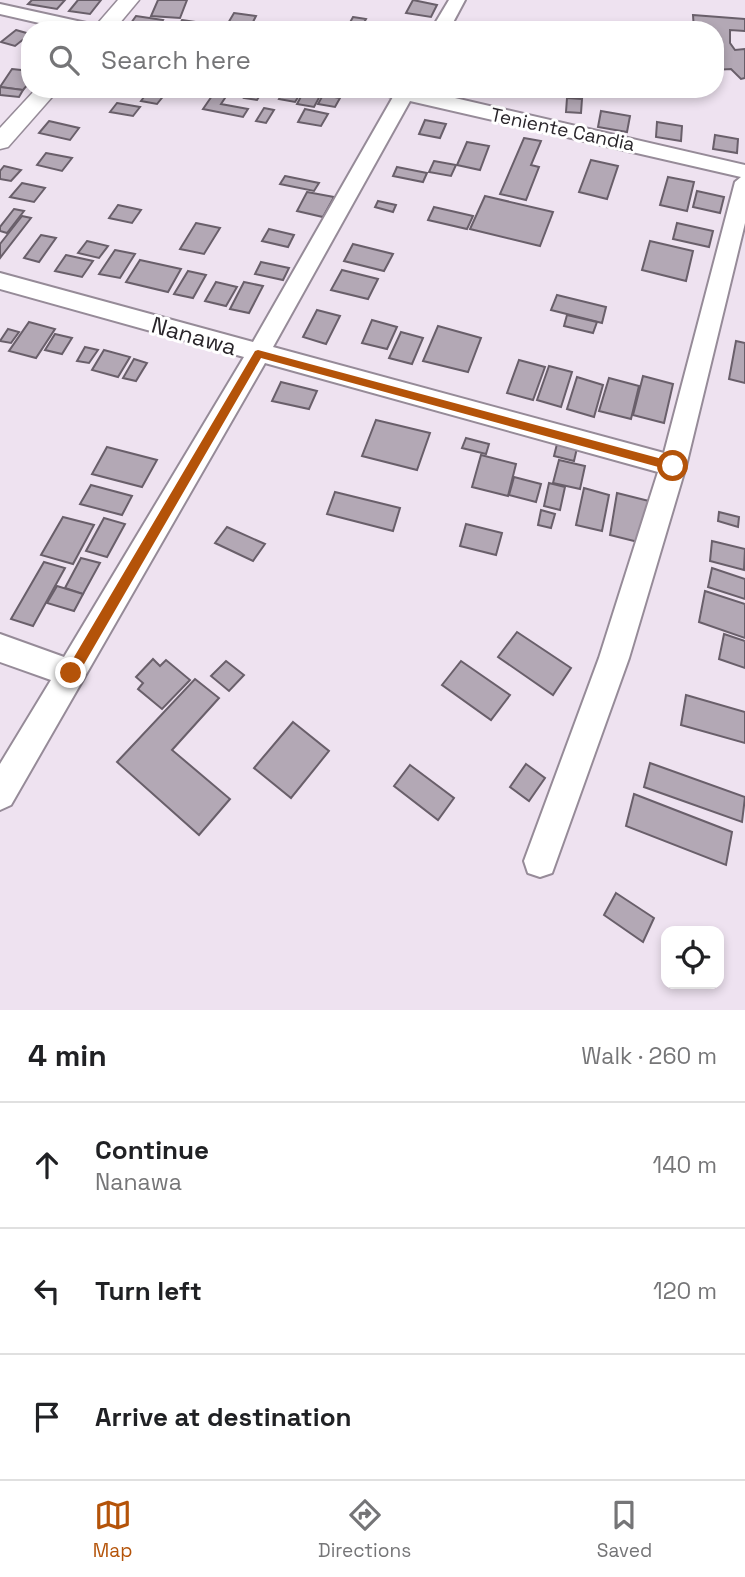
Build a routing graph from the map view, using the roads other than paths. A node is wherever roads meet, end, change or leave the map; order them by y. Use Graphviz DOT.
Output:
graph roads {
  1 [pos="129,0"];
  2 [pos="457,0"];
  3 [pos="0,9"];
  4 [pos="54,21"];
  5 [pos="110,21"];
  6 [pos="445,21"];
  7 [pos="40,98"];
  8 [pos="393,98"];
  9 [pos="427,98"];
  10 [pos="0,142"];
  11 [pos="745,171"];
  12 [pos="745,182"];
  13 [pos="0,281"];
  14 [pos="258,354"];
  15 [pos="673,466"];
  16 [pos="0,648"];
  17 [pos="71,673"];
  18 [pos="0,794"];
  19 [pos="540,861"];
  1 -- 5 [label="street"];
  2 -- 6 [label="street"];
  3 -- 4 [label="street"];
  7 -- 10 [label="street"];
  8 -- 14 [label="street"];
  9 -- 11 [label="street, Teniente Candia"];
  12 -- 15 [label="street"];
  13 -- 14 [label="street, Nanawa"];
  14 -- 15 [label="street, Nanawa"];
  14 -- 17 [label="street"];
  15 -- 19 [label="street"];
  16 -- 17 [label="street"];
  17 -- 18 [label="street"];
}
